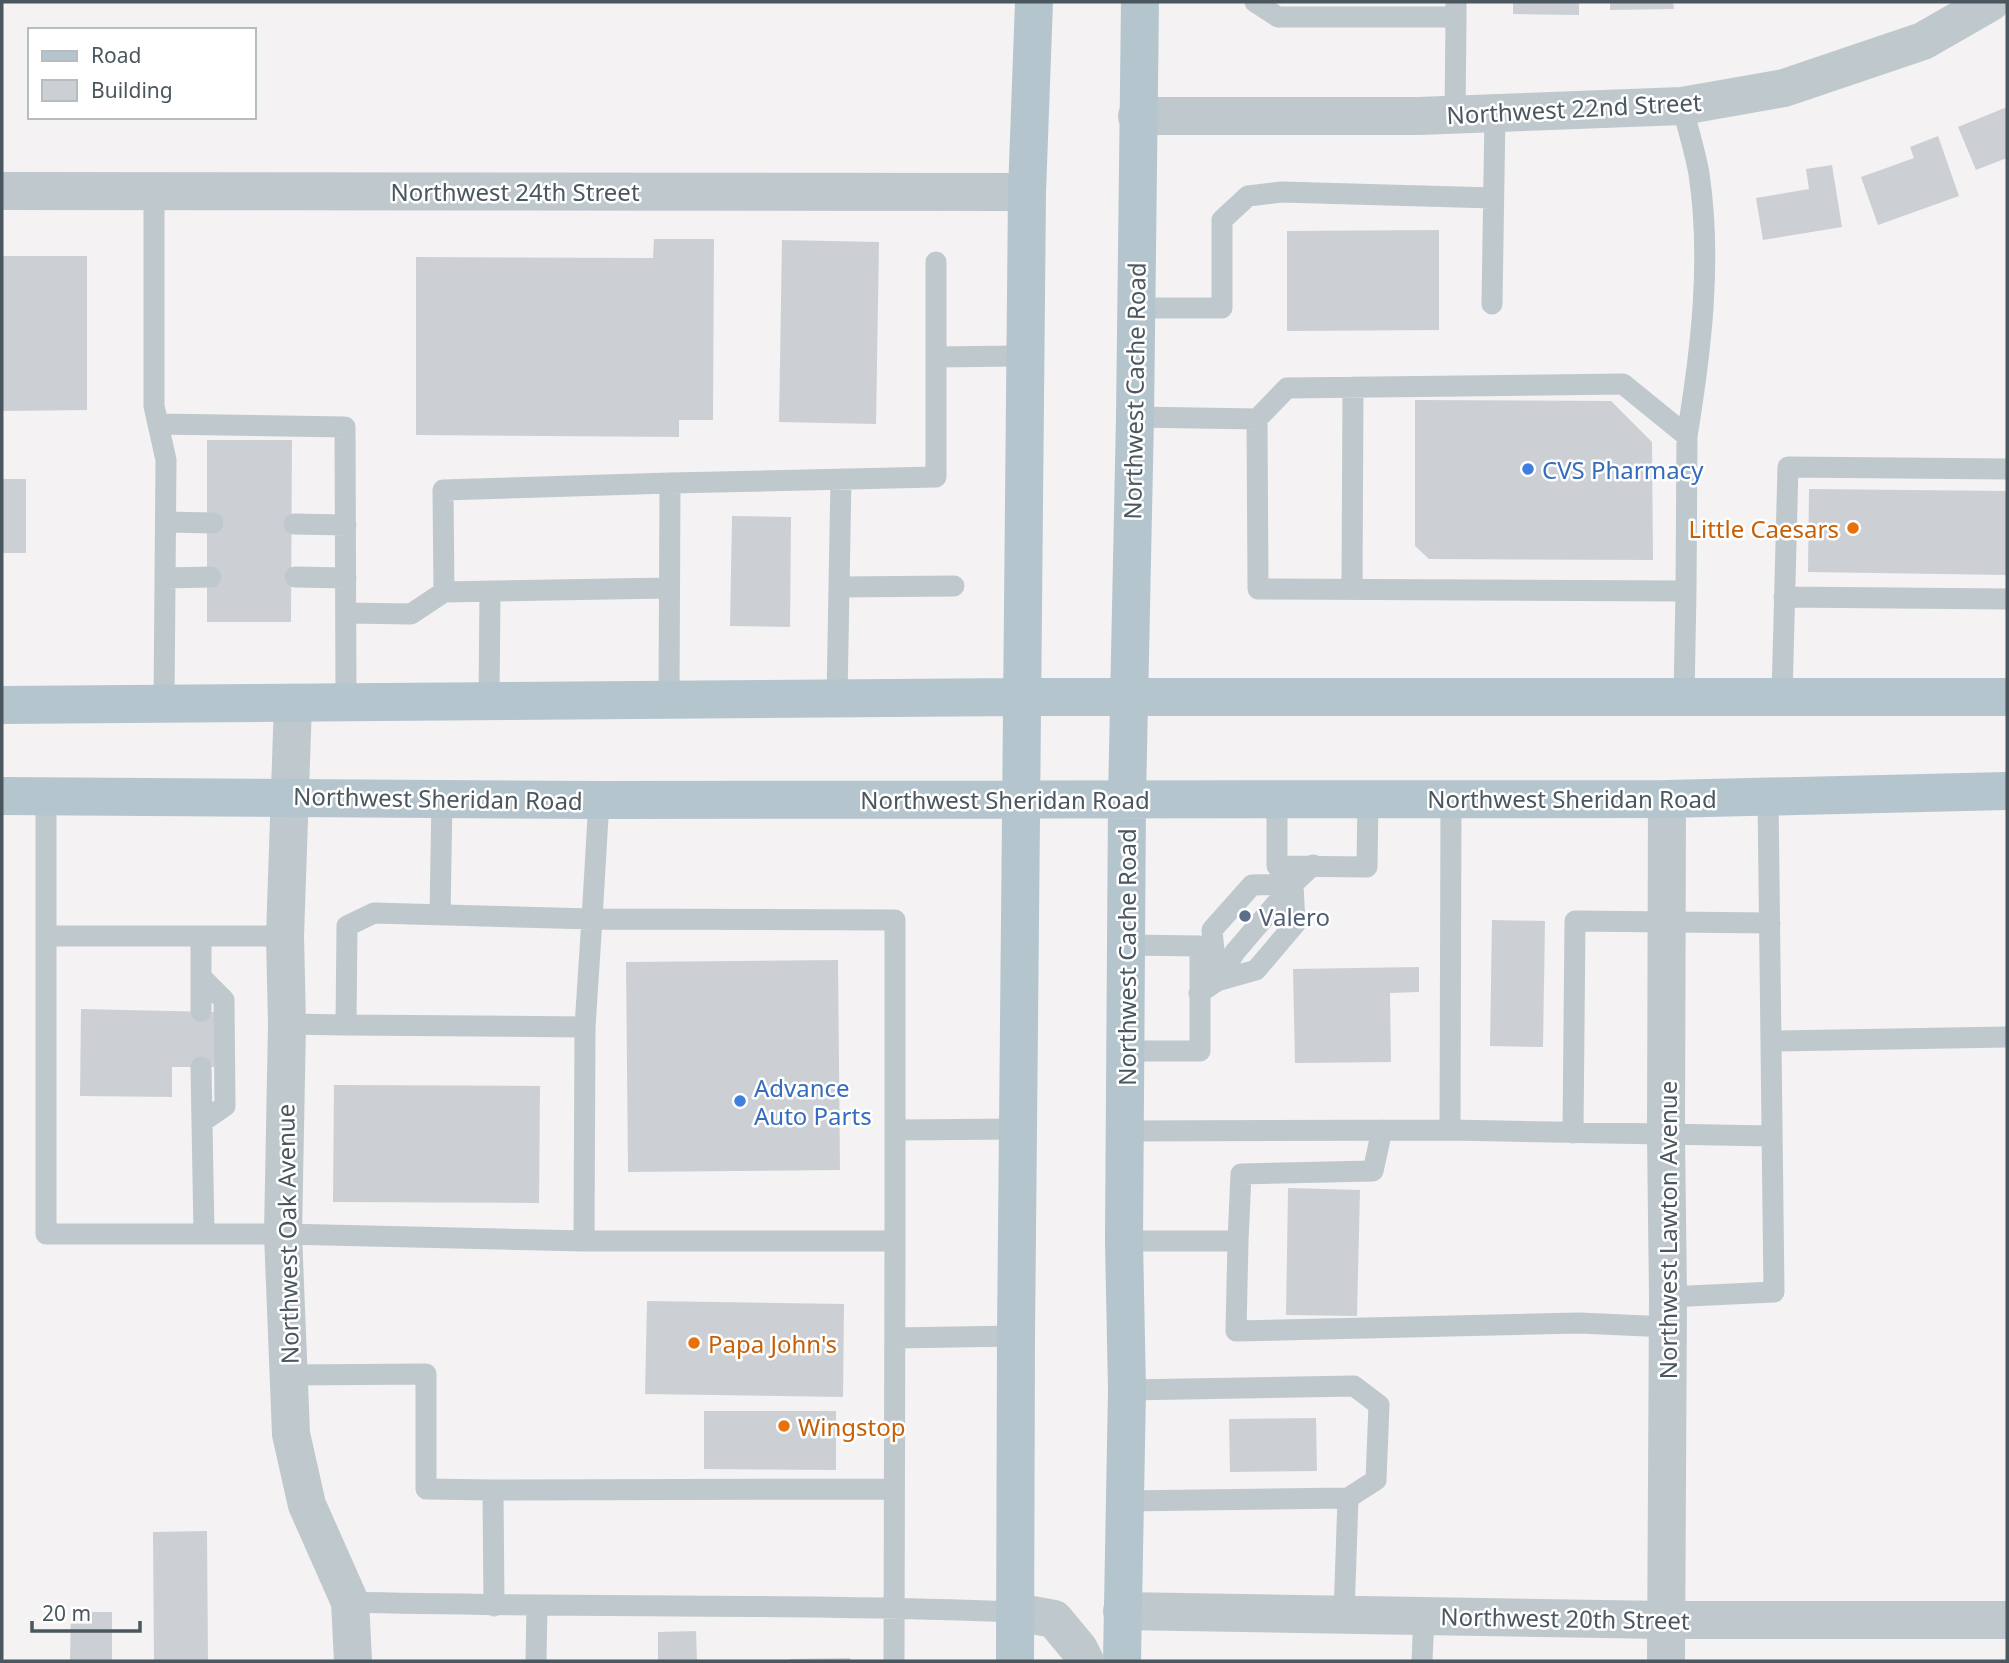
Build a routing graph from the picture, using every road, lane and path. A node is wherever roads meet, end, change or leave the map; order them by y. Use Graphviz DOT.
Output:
graph roads {
  1 [pos="1034,2"];
  2 [pos="1140,2"];
  3 [pos="1255,2"];
  4 [pos="1991,2"];
  5 [pos="1429,9"];
  6 [pos="1456,9"];
  7 [pos="1682,106"];
  8 [pos="1495,113"];
  9 [pos="1455,115"];
  10 [pos="1137,116"];
  11 [pos="2,191"];
  12 [pos="154,191"];
  13 [pos="1027,192"];
  14 [pos="1493,198"];
  15 [pos="936,262"];
  16 [pos="1492,304"];
  17 [pos="1136,308"];
  18 [pos="1026,356"];
  19 [pos="936,357"];
  20 [pos="1353,387"];
  21 [pos="1135,416"];
  22 [pos="1257,419"];
  23 [pos="158,424"];
  24 [pos="1687,436"];
  25 [pos="2007,470"];
  26 [pos="841,479"];
  27 [pos="670,483"];
  28 [pos="166,522"];
  29 [pos="213,523"];
  30 [pos="294,524"];
  31 [pos="346,525"];
  32 [pos="211,577"];
  33 [pos="295,577"];
  34 [pos="165,578"];
  35 [pos="346,578"];
  36 [pos="954,586"];
  37 [pos="839,587"];
  38 [pos="669,588"];
  39 [pos="1352,589"];
  40 [pos="490,591"];
  41 [pos="1686,591"];
  42 [pos="444,592"];
  43 [pos="1784,597"];
  44 [pos="2007,599"];
  45 [pos="346,613"];
  46 [pos="1782,696"];
  47 [pos="2007,696"];
  48 [pos="1023,697"];
  49 [pos="1128,697"];
  50 [pos="1684,697"];
  51 [pos="837,699"];
  52 [pos="669,700"];
  53 [pos="489,701"];
  54 [pos="346,703"];
  55 [pos="164,704"];
  56 [pos="293,704"];
  57 [pos="2,705"];
  58 [pos="2007,791"];
  59 [pos="2,796"];
  60 [pos="46,797"];
  61 [pos="290,797"];
  62 [pos="1768,797"];
  63 [pos="442,798"];
  64 [pos="1368,798"];
  65 [pos="1022,799"];
  66 [pos="1127,799"];
  67 [pos="1451,799"];
  68 [pos="1667,799"];
  69 [pos="599,800"];
  70 [pos="1277,800"];
  71 [pos="1313,865"];
  72 [pos="1293,884"];
  73 [pos="440,915"];
  74 [pos="592,919"];
  75 [pos="1666,923"];
  76 [pos="1770,923"];
  77 [pos="47,936"];
  78 [pos="201,936"];
  79 [pos="285,936"];
  80 [pos="1126,945"];
  81 [pos="202,978"];
  82 [pos="1208,987"];
  83 [pos="201,1011"];
  84 [pos="287,1024"];
  85 [pos="346,1025"];
  86 [pos="585,1027"];
  87 [pos="2007,1037"];
  88 [pos="1771,1041"];
  89 [pos="1125,1051"];
  90 [pos="201,1067"];
  91 [pos="202,1122"];
  92 [pos="1020,1129"];
  93 [pos="895,1130"];
  94 [pos="1382,1130"];
  95 [pos="1450,1130"];
  96 [pos="1125,1131"];
  97 [pos="1573,1133"];
  98 [pos="1666,1135"];
  99 [pos="1772,1136"];
  100 [pos="204,1233"];
  101 [pos="283,1234"];
  102 [pos="584,1241"];
  103 [pos="895,1241"];
  104 [pos="1124,1241"];
  105 [pos="1238,1241"];
  106 [pos="1668,1312"];
  107 [pos="1016,1336"];
  108 [pos="895,1338"];
  109 [pos="289,1375"];
  110 [pos="1127,1390"];
  111 [pos="894,1489"];
  112 [pos="493,1490"];
  113 [pos="1348,1498"];
  114 [pos="1125,1501"];
  115 [pos="350,1602"];
  116 [pos="537,1605"];
  117 [pos="494,1606"];
  118 [pos="894,1607"];
  119 [pos="1122,1611"];
  120 [pos="1016,1612"];
  121 [pos="1344,1615"];
  122 [pos="1424,1616"];
  123 [pos="1665,1620"];
  124 [pos="2007,1620"];
  125 [pos="354,1661"];
  126 [pos="536,1661"];
  127 [pos="894,1661"];
  128 [pos="1015,1661"];
  129 [pos="1085,1661"];
  130 [pos="1122,1661"];
  131 [pos="1422,1661"];
  132 [pos="1665,1661"];
  1 -- 13 [label="main road"];
  2 -- 10 [label="main road, Northwest Cache Road"];
  3 -- 5 [label="lane"];
  4 -- 7 [label="street, Northwest 22nd Street"];
  5 -- 6 [label="lane"];
  6 -- 9 [label="lane"];
  7 -- 8 [label="street, Northwest 22nd Street"];
  7 -- 24 [label="lane"];
  8 -- 9 [label="street, Northwest 22nd Street"];
  8 -- 14 [label="lane"];
  9 -- 10 [label="street, Northwest 22nd Street"];
  10 -- 17 [label="main road, Northwest Cache Road"];
  11 -- 12 [label="street, Northwest 24th Street"];
  12 -- 13 [label="street, Northwest 24th Street"];
  12 -- 23 [label="lane"];
  13 -- 18 [label="main road"];
  14 -- 16 [label="lane"];
  14 -- 17 [label="lane"];
  15 -- 19 [label="lane"];
  17 -- 21 [label="main road, Northwest Cache Road"];
  18 -- 19 [label="lane"];
  18 -- 48 [label="main road"];
  19 -- 26 [label="lane"];
  20 -- 22 [label="lane"];
  20 -- 24 [label="lane"];
  20 -- 39 [label="lane"];
  21 -- 22 [label="lane"];
  21 -- 49 [label="main road, Northwest Cache Road"];
  22 -- 39 [label="lane"];
  23 -- 28 [label="lane"];
  23 -- 31 [label="lane"];
  24 -- 41 [label="lane"];
  25 -- 43 [label="lane"];
  26 -- 27 [label="lane"];
  26 -- 37 [label="lane"];
  27 -- 38 [label="lane"];
  27 -- 42 [label="lane"];
  28 -- 29 [label="lane"];
  28 -- 34 [label="lane"];
  30 -- 31 [label="lane"];
  31 -- 35 [label="lane"];
  32 -- 34 [label="lane"];
  33 -- 35 [label="lane"];
  34 -- 55 [label="lane"];
  35 -- 45 [label="lane"];
  36 -- 37 [label="lane"];
  37 -- 51 [label="lane"];
  38 -- 40 [label="lane"];
  38 -- 52 [label="lane"];
  39 -- 41 [label="lane"];
  40 -- 42 [label="lane"];
  40 -- 53 [label="lane"];
  41 -- 50 [label="lane"];
  42 -- 45 [label="lane"];
  43 -- 44 [label="lane"];
  43 -- 46 [label="lane"];
  45 -- 54 [label="lane"];
  46 -- 47 [label="main road"];
  46 -- 50 [label="main road"];
  48 -- 49 [label="main road"];
  48 -- 51 [label="main road"];
  48 -- 65 [label="main road"];
  49 -- 50 [label="main road"];
  49 -- 66 [label="main road, Northwest Cache Road"];
  51 -- 52 [label="main road"];
  52 -- 53 [label="main road"];
  53 -- 54 [label="main road"];
  54 -- 56 [label="main road"];
  55 -- 56 [label="main road"];
  55 -- 57 [label="main road"];
  56 -- 61 [label="street, Northwest Oak Avenue"];
  58 -- 62 [label="main road, Northwest Sheridan Road"];
  59 -- 60 [label="main road, Northwest Sheridan Road"];
  60 -- 61 [label="main road, Northwest Sheridan Road"];
  60 -- 77 [label="lane"];
  61 -- 63 [label="main road, Northwest Sheridan Road"];
  61 -- 79 [label="street, Northwest Oak Avenue"];
  62 -- 68 [label="main road, Northwest Sheridan Road"];
  62 -- 76 [label="lane"];
  63 -- 69 [label="main road, Northwest Sheridan Road"];
  63 -- 73 [label="lane"];
  64 -- 67 [label="main road, Northwest Sheridan Road"];
  64 -- 70 [label="main road, Northwest Sheridan Road"];
  64 -- 71 [label="lane"];
  65 -- 66 [label="main road, Northwest Sheridan Road"];
  65 -- 69 [label="main road, Northwest Sheridan Road"];
  65 -- 92 [label="main road"];
  66 -- 70 [label="main road, Northwest Sheridan Road"];
  66 -- 80 [label="main road, Northwest Cache Road"];
  67 -- 68 [label="main road, Northwest Sheridan Road"];
  67 -- 95 [label="lane"];
  68 -- 75 [label="street, Northwest Lawton Avenue"];
  69 -- 74 [label="lane"];
  70 -- 71 [label="lane"];
  71 -- 72 [label="lane"];
  72 -- 82 [label="lane"];
  72 -- 82 [label="lane"];
  73 -- 74 [label="lane"];
  73 -- 85 [label="lane"];
  74 -- 86 [label="lane"];
  74 -- 93 [label="lane"];
  75 -- 76 [label="lane"];
  75 -- 97 [label="lane"];
  75 -- 98 [label="street, Northwest Lawton Avenue"];
  76 -- 88 [label="lane"];
  77 -- 78 [label="lane"];
  77 -- 100 [label="lane"];
  78 -- 79 [label="lane"];
  78 -- 81 [label="lane"];
  79 -- 84 [label="street, Northwest Oak Avenue"];
  80 -- 82 [label="lane"];
  80 -- 89 [label="main road, Northwest Cache Road"];
  81 -- 83 [label="lane"];
  81 -- 91 [label="lane"];
  82 -- 89 [label="lane"];
  84 -- 85 [label="lane"];
  84 -- 101 [label="street, Northwest Oak Avenue"];
  85 -- 86 [label="lane"];
  86 -- 102 [label="lane"];
  87 -- 88 [label="lane"];
  88 -- 99 [label="lane"];
  89 -- 96 [label="main road, Northwest Cache Road"];
  90 -- 91 [label="lane"];
  91 -- 100 [label="lane"];
  92 -- 93 [label="lane"];
  92 -- 107 [label="main road"];
  93 -- 103 [label="lane"];
  94 -- 95 [label="lane"];
  94 -- 96 [label="lane"];
  94 -- 105 [label="lane"];
  95 -- 97 [label="lane"];
  96 -- 104 [label="main road, Northwest Cache Road"];
  97 -- 98 [label="lane"];
  98 -- 99 [label="lane"];
  98 -- 106 [label="street, Northwest Lawton Avenue"];
  99 -- 106 [label="lane"];
  100 -- 101 [label="lane"];
  101 -- 102 [label="lane"];
  101 -- 109 [label="street, Northwest Oak Avenue"];
  102 -- 103 [label="lane"];
  103 -- 108 [label="lane"];
  104 -- 105 [label="lane"];
  104 -- 110 [label="main road, Northwest Cache Road"];
  105 -- 106 [label="lane"];
  106 -- 123 [label="street, Northwest Lawton Avenue"];
  107 -- 108 [label="lane"];
  107 -- 120 [label="main road"];
  108 -- 111 [label="lane"];
  109 -- 112 [label="lane"];
  109 -- 115 [label="street, Northwest Oak Avenue"];
  110 -- 113 [label="lane"];
  110 -- 114 [label="main road, Northwest Cache Road"];
  111 -- 112 [label="lane"];
  111 -- 118 [label="lane"];
  112 -- 117 [label="lane"];
  113 -- 114 [label="lane"];
  113 -- 121 [label="lane"];
  114 -- 119 [label="main road, Northwest Cache Road"];
  115 -- 117 [label="lane"];
  115 -- 125 [label="street, Northwest Oak Avenue"];
  116 -- 117 [label="lane"];
  116 -- 118 [label="lane"];
  116 -- 126 [label="lane"];
  118 -- 120 [label="lane"];
  118 -- 127 [label="lane"];
  119 -- 121 [label="street, Northwest 20th Street"];
  119 -- 130 [label="main road, Northwest Cache Road"];
  120 -- 128 [label="main road"];
  120 -- 129 [label="street"];
  121 -- 122 [label="street, Northwest 20th Street"];
  122 -- 123 [label="street, Northwest 20th Street"];
  122 -- 131 [label="lane"];
  123 -- 124 [label="street, Northwest 20th Street"];
  123 -- 132 [label="street, Northwest Lawton Avenue"];
}
